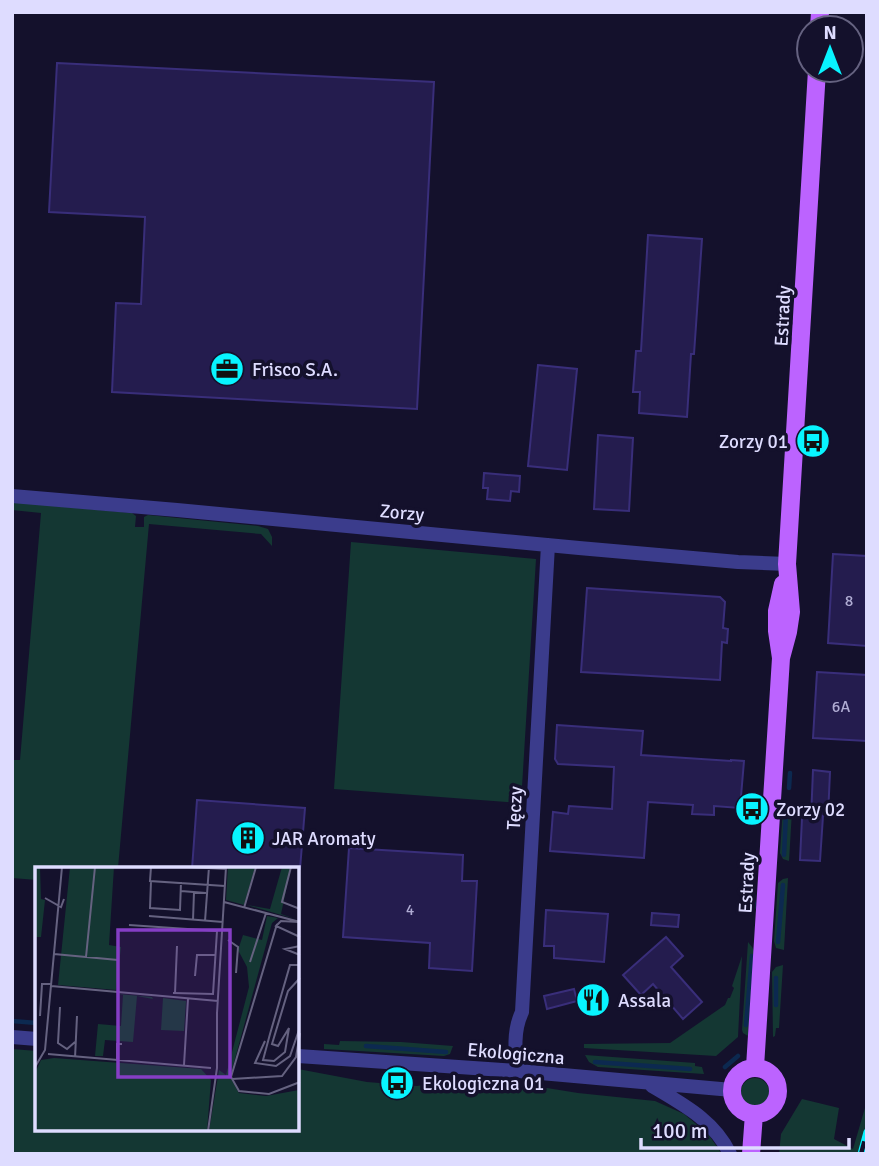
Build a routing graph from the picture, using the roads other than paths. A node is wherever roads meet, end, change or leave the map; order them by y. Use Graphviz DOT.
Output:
graph roads {
  1 [pos="816,84"];
  2 [pos="12,496"];
  3 [pos="548,545"];
  4 [pos="787,564"];
  5 [pos="12,1037"];
  6 [pos="35,1039"];
  7 [pos="299,1056"];
  8 [pos="755,1068"];
  9 [pos="518,1071"];
  10 [pos="648,1083"];
  11 [pos="732,1090"];
  12 [pos="754,1114"];
  13 [pos="730,1154"];
  14 [pos="751,1154"];
  1 -- 4 [label="main road, Estrady"];
  2 -- 3 [label="street, Zorzy"];
  3 -- 4 [label="street, Zorzy"];
  3 -- 9 [label="street, Tęczy"];
  4 -- 8 [label="main road, Estrady"];
  5 -- 6 [label="street"];
  7 -- 9 [label="street, Ekologiczna"];
  8 -- 11 [label="main road"];
  8 -- 12 [label="main road"];
  9 -- 10 [label="street, Ekologiczna"];
  10 -- 11 [label="street, Ekologiczna"];
  10 -- 13 [label="street"];
  11 -- 12 [label="main road"];
  12 -- 14 [label="main road"];
}
